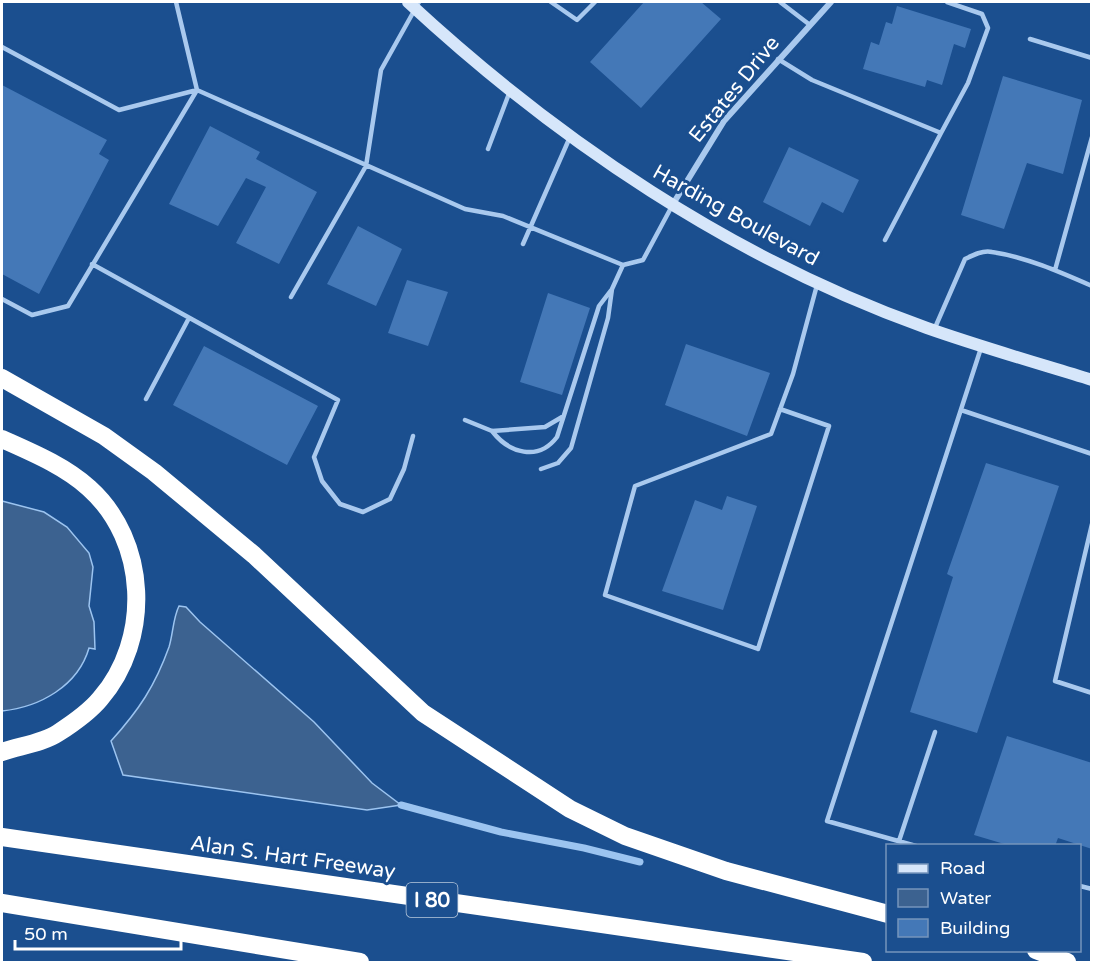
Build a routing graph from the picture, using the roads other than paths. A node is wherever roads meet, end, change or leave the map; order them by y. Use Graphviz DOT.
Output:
graph roads {
  1 [pos="176,2"];
  2 [pos="551,2"];
  3 [pos="595,2"];
  4 [pos="780,2"];
  5 [pos="831,2"];
  6 [pos="947,2"];
  7 [pos="414,4"];
  8 [pos="810,25"];
  9 [pos="1030,39"];
  10 [pos="2,47"];
  11 [pos="1092,58"];
  12 [pos="778,59"];
  13 [pos="197,90"];
  14 [pos="510,92"];
  15 [pos="941,133"];
  16 [pos="570,137"];
  17 [pos="1092,137"];
  18 [pos="488,149"];
  19 [pos="366,166"];
  20 [pos="673,204"];
  21 [pos="528,228"];
  22 [pos="885,240"];
  23 [pos="523,244"];
  24 [pos="92,264"];
  25 [pos="623,265"];
  26 [pos="1055,270"];
  27 [pos="818,282"];
  28 [pos="1092,286"];
  29 [pos="612,289"];
  30 [pos="291,297"];
  31 [pos="2,299"];
  32 [pos="189,318"];
  33 [pos="934,330"];
  34 [pos="982,345"];
  35 [pos="2,378"];
  36 [pos="1092,380"];
  37 [pos="146,399"];
  38 [pos="780,409"];
  39 [pos="961,410"];
  40 [pos="562,417"];
  41 [pos="465,420"];
  42 [pos="492,431"];
  43 [pos="413,436"];
  44 [pos="2,439"];
  45 [pos="1092,454"];
  46 [pos="541,469"];
  47 [pos="1092,524"];
  48 [pos="1092,693"];
  49 [pos="935,732"];
  50 [pos="2,752"];
  51 [pos="2,837"];
  52 [pos="899,841"];
  53 [pos="909,844"];
  54 [pos="2,903"];
  55 [pos="886,913"];
  56 [pos="1039,952"];
  57 [pos="360,963"];
  58 [pos="863,963"];
  59 [pos="1067,963"];
  1 -- 13 [label="lane"];
  2 -- 3 [label="lane"];
  4 -- 8 [label="lane"];
  5 -- 8 [label="street, Estates Drive"];
  6 -- 15 [label="lane"];
  7 -- 14 [label="main road, Harding Boulevard"];
  7 -- 19 [label="lane"];
  8 -- 12 [label="street, Estates Drive"];
  9 -- 11 [label="lane"];
  10 -- 13 [label="lane"];
  12 -- 15 [label="lane"];
  12 -- 20 [label="street, Estates Drive"];
  13 -- 19 [label="lane"];
  13 -- 24 [label="lane"];
  14 -- 16 [label="main road, Harding Boulevard"];
  14 -- 18 [label="lane"];
  15 -- 22 [label="lane"];
  16 -- 20 [label="main road, Harding Boulevard"];
  16 -- 21 [label="lane"];
  17 -- 26 [label="lane"];
  19 -- 21 [label="lane"];
  19 -- 30 [label="lane"];
  20 -- 25 [label="lane"];
  20 -- 27 [label="main road, Harding Boulevard"];
  21 -- 23 [label="lane"];
  21 -- 25 [label="lane"];
  24 -- 31 [label="lane"];
  24 -- 32 [label="lane"];
  25 -- 29 [label="lane"];
  26 -- 28 [label="lane"];
  26 -- 33 [label="lane"];
  27 -- 33 [label="main road, Harding Boulevard"];
  27 -- 38 [label="lane"];
  29 -- 40 [label="lane"];
  29 -- 46 [label="lane"];
  32 -- 37 [label="lane"];
  32 -- 43 [label="lane"];
  33 -- 34 [label="main road, Harding Boulevard"];
  34 -- 36 [label="main road, Harding Boulevard"];
  34 -- 39 [label="lane"];
  35 -- 55 [label="highway"];
  38 -- 38 [label="lane"];
  39 -- 45 [label="lane"];
  39 -- 52 [label="lane"];
  40 -- 42 [label="lane"];
  40 -- 42 [label="lane"];
  41 -- 42 [label="lane"];
  44 -- 50 [label="highway"];
  47 -- 48 [label="lane"];
  49 -- 52 [label="lane"];
  51 -- 58 [label="highway, Alan S. Hart Freeway / I 80"];
  52 -- 53 [label="lane"];
  54 -- 57 [label="highway"];
  56 -- 59 [label="highway"];
}
